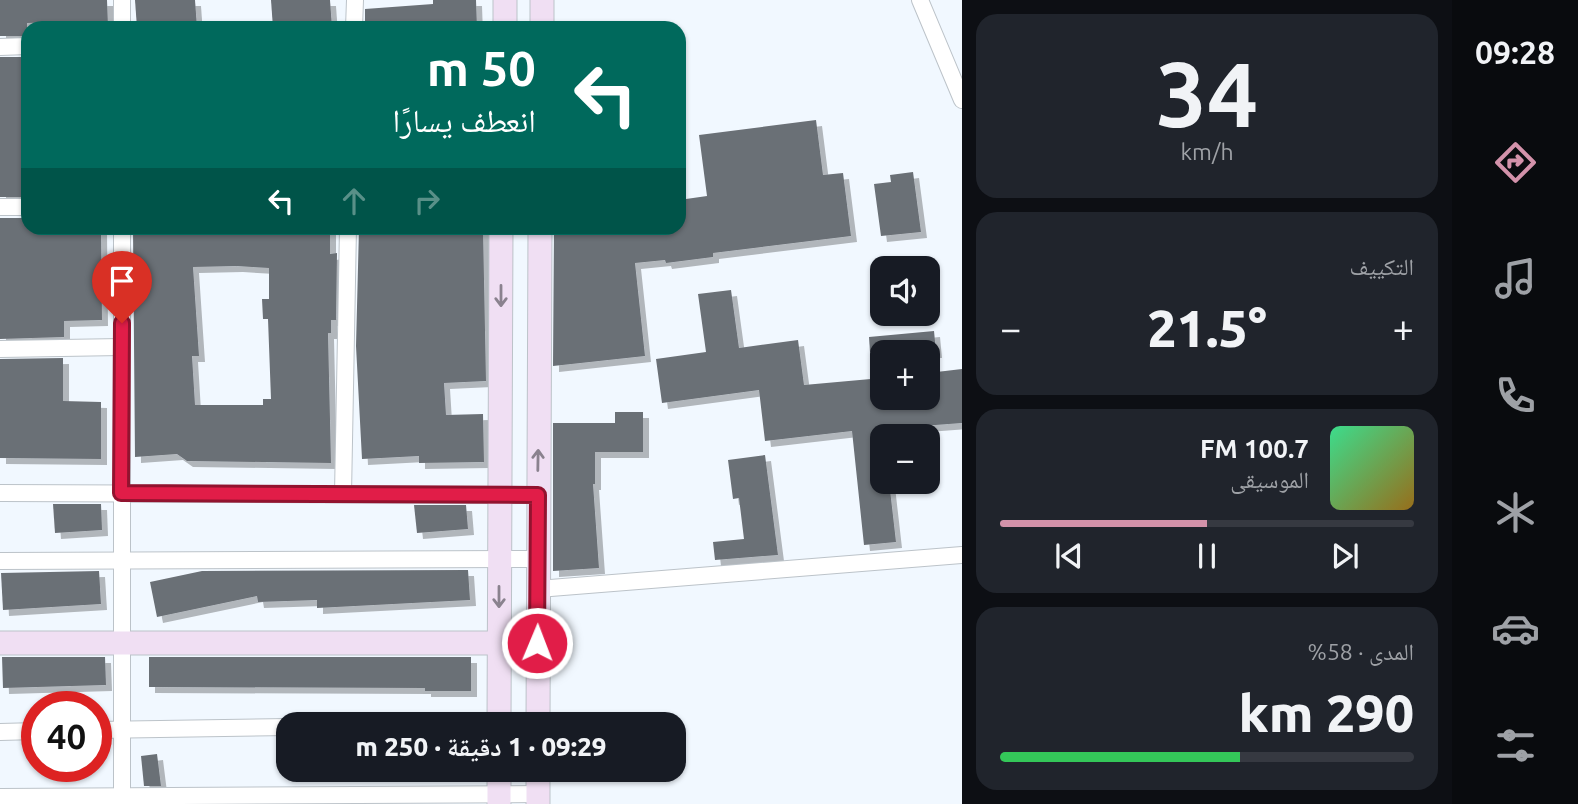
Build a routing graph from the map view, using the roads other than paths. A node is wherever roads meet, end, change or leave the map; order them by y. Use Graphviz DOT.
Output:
graph roads {
  1 [pos="122,0"];
  2 [pos="355,0"];
  3 [pos="505,0"];
  4 [pos="542,0"];
  5 [pos="920,0"];
  6 [pos="122,21"];
  7 [pos="354,21"];
  8 [pos="505,21"];
  9 [pos="541,21"];
  10 [pos="21,46"];
  11 [pos="0,47"];
  12 [pos="962,100"];
  13 [pos="0,207"];
  14 [pos="21,207"];
  15 [pos="122,235"];
  16 [pos="348,235"];
  17 [pos="501,235"];
  18 [pos="540,235"];
  19 [pos="122,347"];
  20 [pos="0,349"];
  21 [pos="0,493"];
  22 [pos="121,493"];
  23 [pos="343,494"];
  24 [pos="499,495"];
  25 [pos="538,495"];
  26 [pos="962,555"];
  27 [pos="121,559"];
  28 [pos="499,559"];
  29 [pos="538,559"];
  30 [pos="0,561"];
  31 [pos="538,589"];
  32 [pos="0,643"];
  33 [pos="120,643"];
  34 [pos="537,643"];
  35 [pos="499,644"];
  36 [pos="499,712"];
  37 [pos="538,712"];
  38 [pos="276,727"];
  39 [pos="112,730"];
  40 [pos="121,730"];
  41 [pos="21,731"];
  42 [pos="0,732"];
  43 [pos="0,797"];
  44 [pos="499,799"];
  45 [pos="538,799"];
  46 [pos="121,800"];
  47 [pos="351,800"];
  1 -- 6 [label="street"];
  2 -- 7 [label="street"];
  3 -- 8 [label="street"];
  4 -- 9 [label="street"];
  5 -- 12 [label="street"];
  10 -- 11 [label="street"];
  13 -- 14 [label="street"];
  15 -- 19 [label="street"];
  16 -- 23 [label="street"];
  17 -- 24 [label="street, one-way"];
  25 -- 18 [label="street, one-way"];
  19 -- 20 [label="street"];
  19 -- 22 [label="street"];
  21 -- 22 [label="street"];
  22 -- 23 [label="street"];
  22 -- 27 [label="street"];
  23 -- 24 [label="street"];
  24 -- 25 [label="street"];
  24 -- 28 [label="street"];
  25 -- 29 [label="street"];
  26 -- 31 [label="street"];
  27 -- 28 [label="street"];
  27 -- 30 [label="street"];
  27 -- 33 [label="street"];
  28 -- 29 [label="street"];
  28 -- 35 [label="street, one-way"];
  29 -- 31 [label="street"];
  31 -- 34 [label="street"];
  32 -- 33 [label="street"];
  33 -- 35 [label="street"];
  33 -- 40 [label="street"];
  34 -- 35 [label="street"];
  34 -- 37 [label="street"];
  35 -- 36 [label="street"];
  38 -- 40 [label="street"];
  39 -- 40 [label="street"];
  40 -- 46 [label="street"];
  41 -- 42 [label="street"];
  43 -- 46 [label="street"];
  44 -- 45 [label="street"];
  44 -- 47 [label="street"];
  46 -- 47 [label="street"];
}
